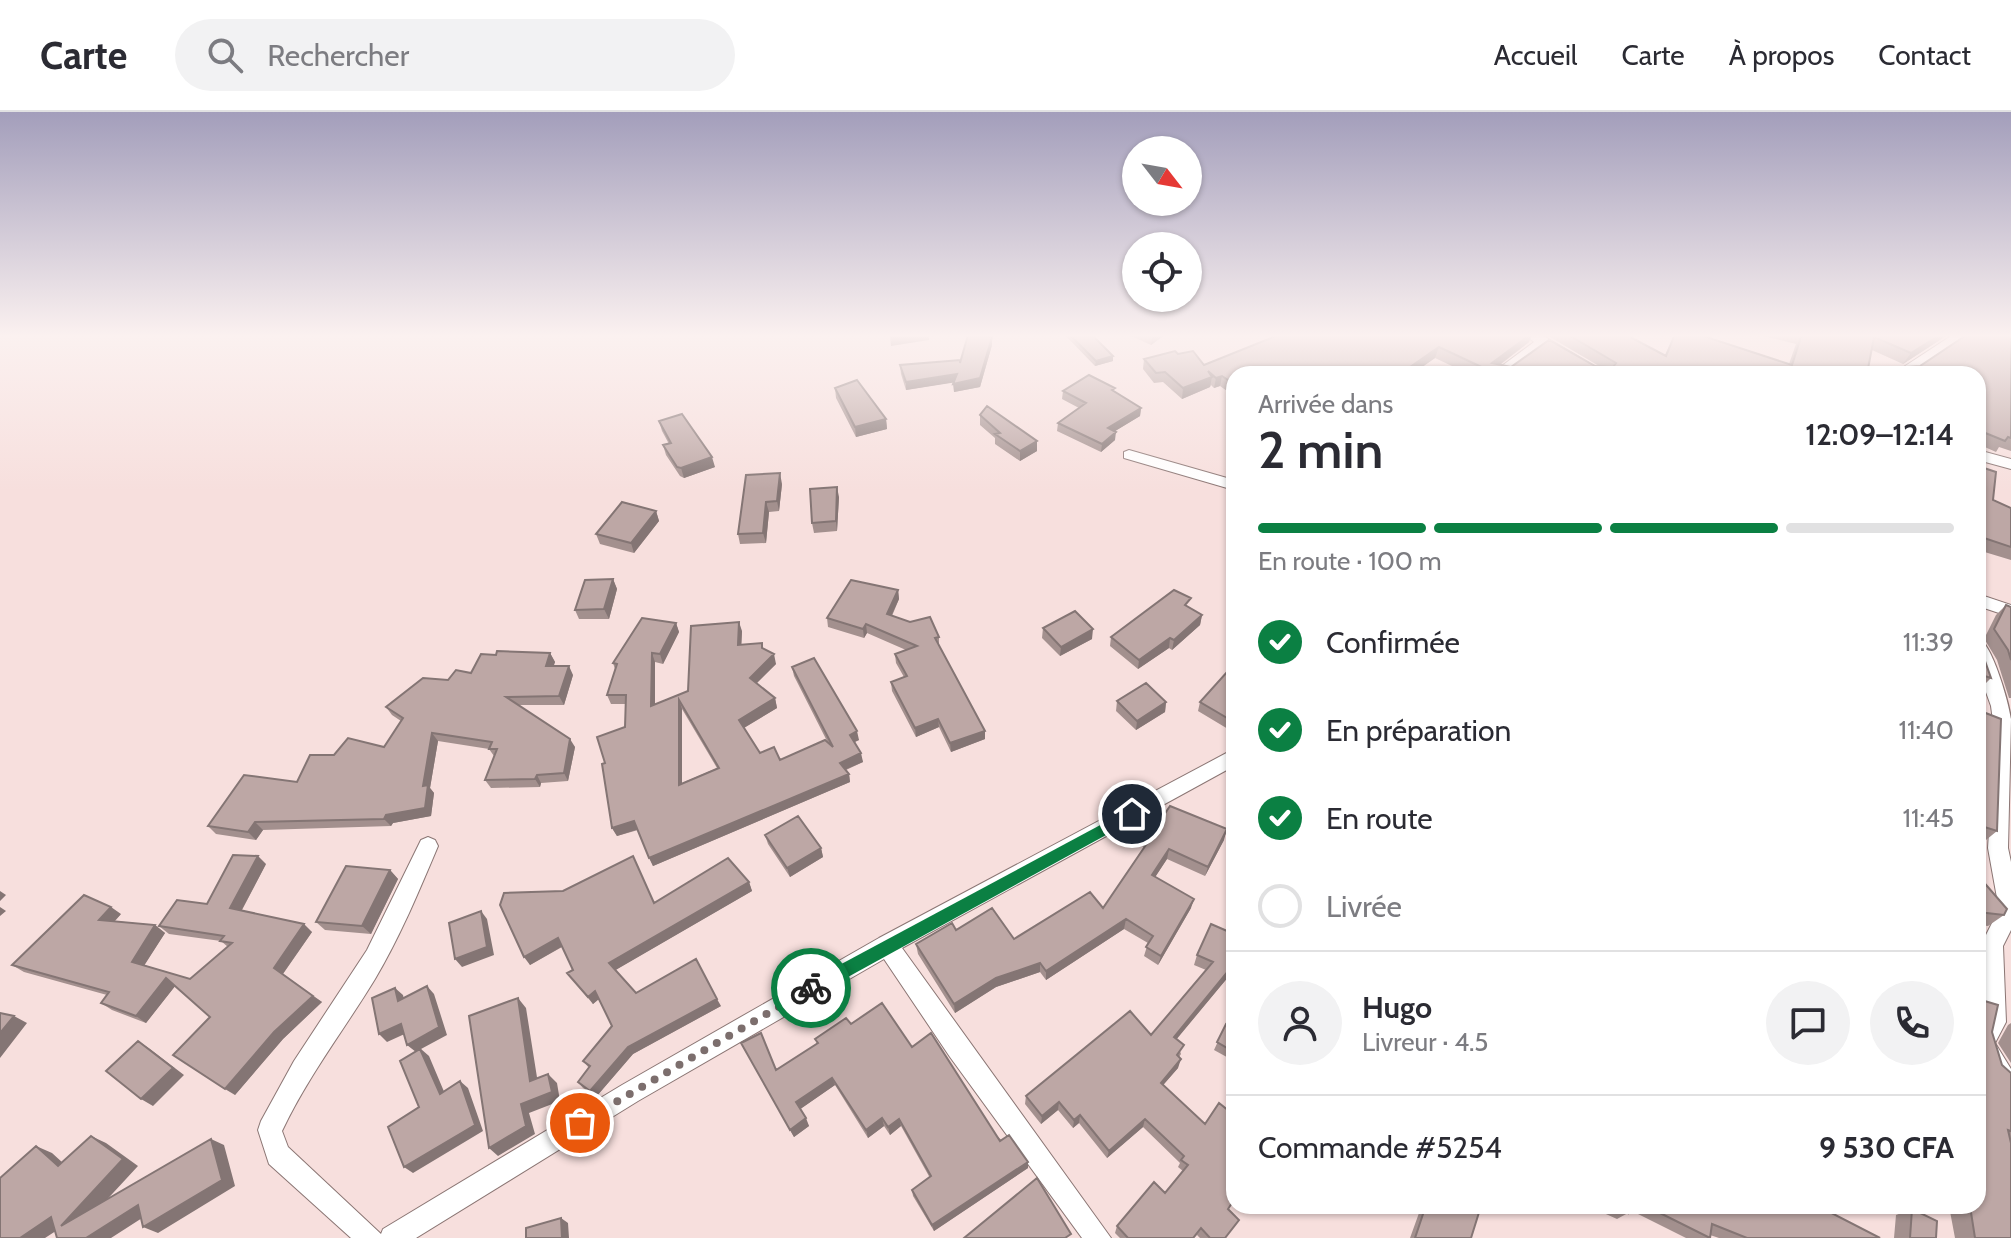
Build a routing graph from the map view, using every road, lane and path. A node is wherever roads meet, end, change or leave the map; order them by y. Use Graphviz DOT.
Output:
graph roads {
  1 [pos="1129,455"];
  2 [pos="1986,457"];
  3 [pos="2011,464"];
  4 [pos="1226,483"];
  5 [pos="1986,603"];
  6 [pos="2011,611"];
  7 [pos="1986,667"];
  8 [pos="1226,761"];
  9 [pos="428,846"];
  10 [pos="1989,895"];
  11 [pos="2011,910"];
  12 [pos="887,945"];
  13 [pos="1986,1037"];
  14 [pos="1986,1048"];
  15 [pos="2011,1083"];
  16 [pos="370,1238"];
  17 [pos="392,1238"];
  18 [pos="1098,1238"];
  1 -- 4 [label="street"];
  2 -- 3 [label="street"];
  5 -- 6 [label="street"];
  7 -- 11 [label="street"];
  8 -- 12 [label="street"];
  9 -- 16 [label="street"];
  10 -- 11 [label="street"];
  11 -- 13 [label="street"];
  12 -- 17 [label="street"];
  12 -- 18 [label="street"];
  14 -- 15 [label="street"];
}
